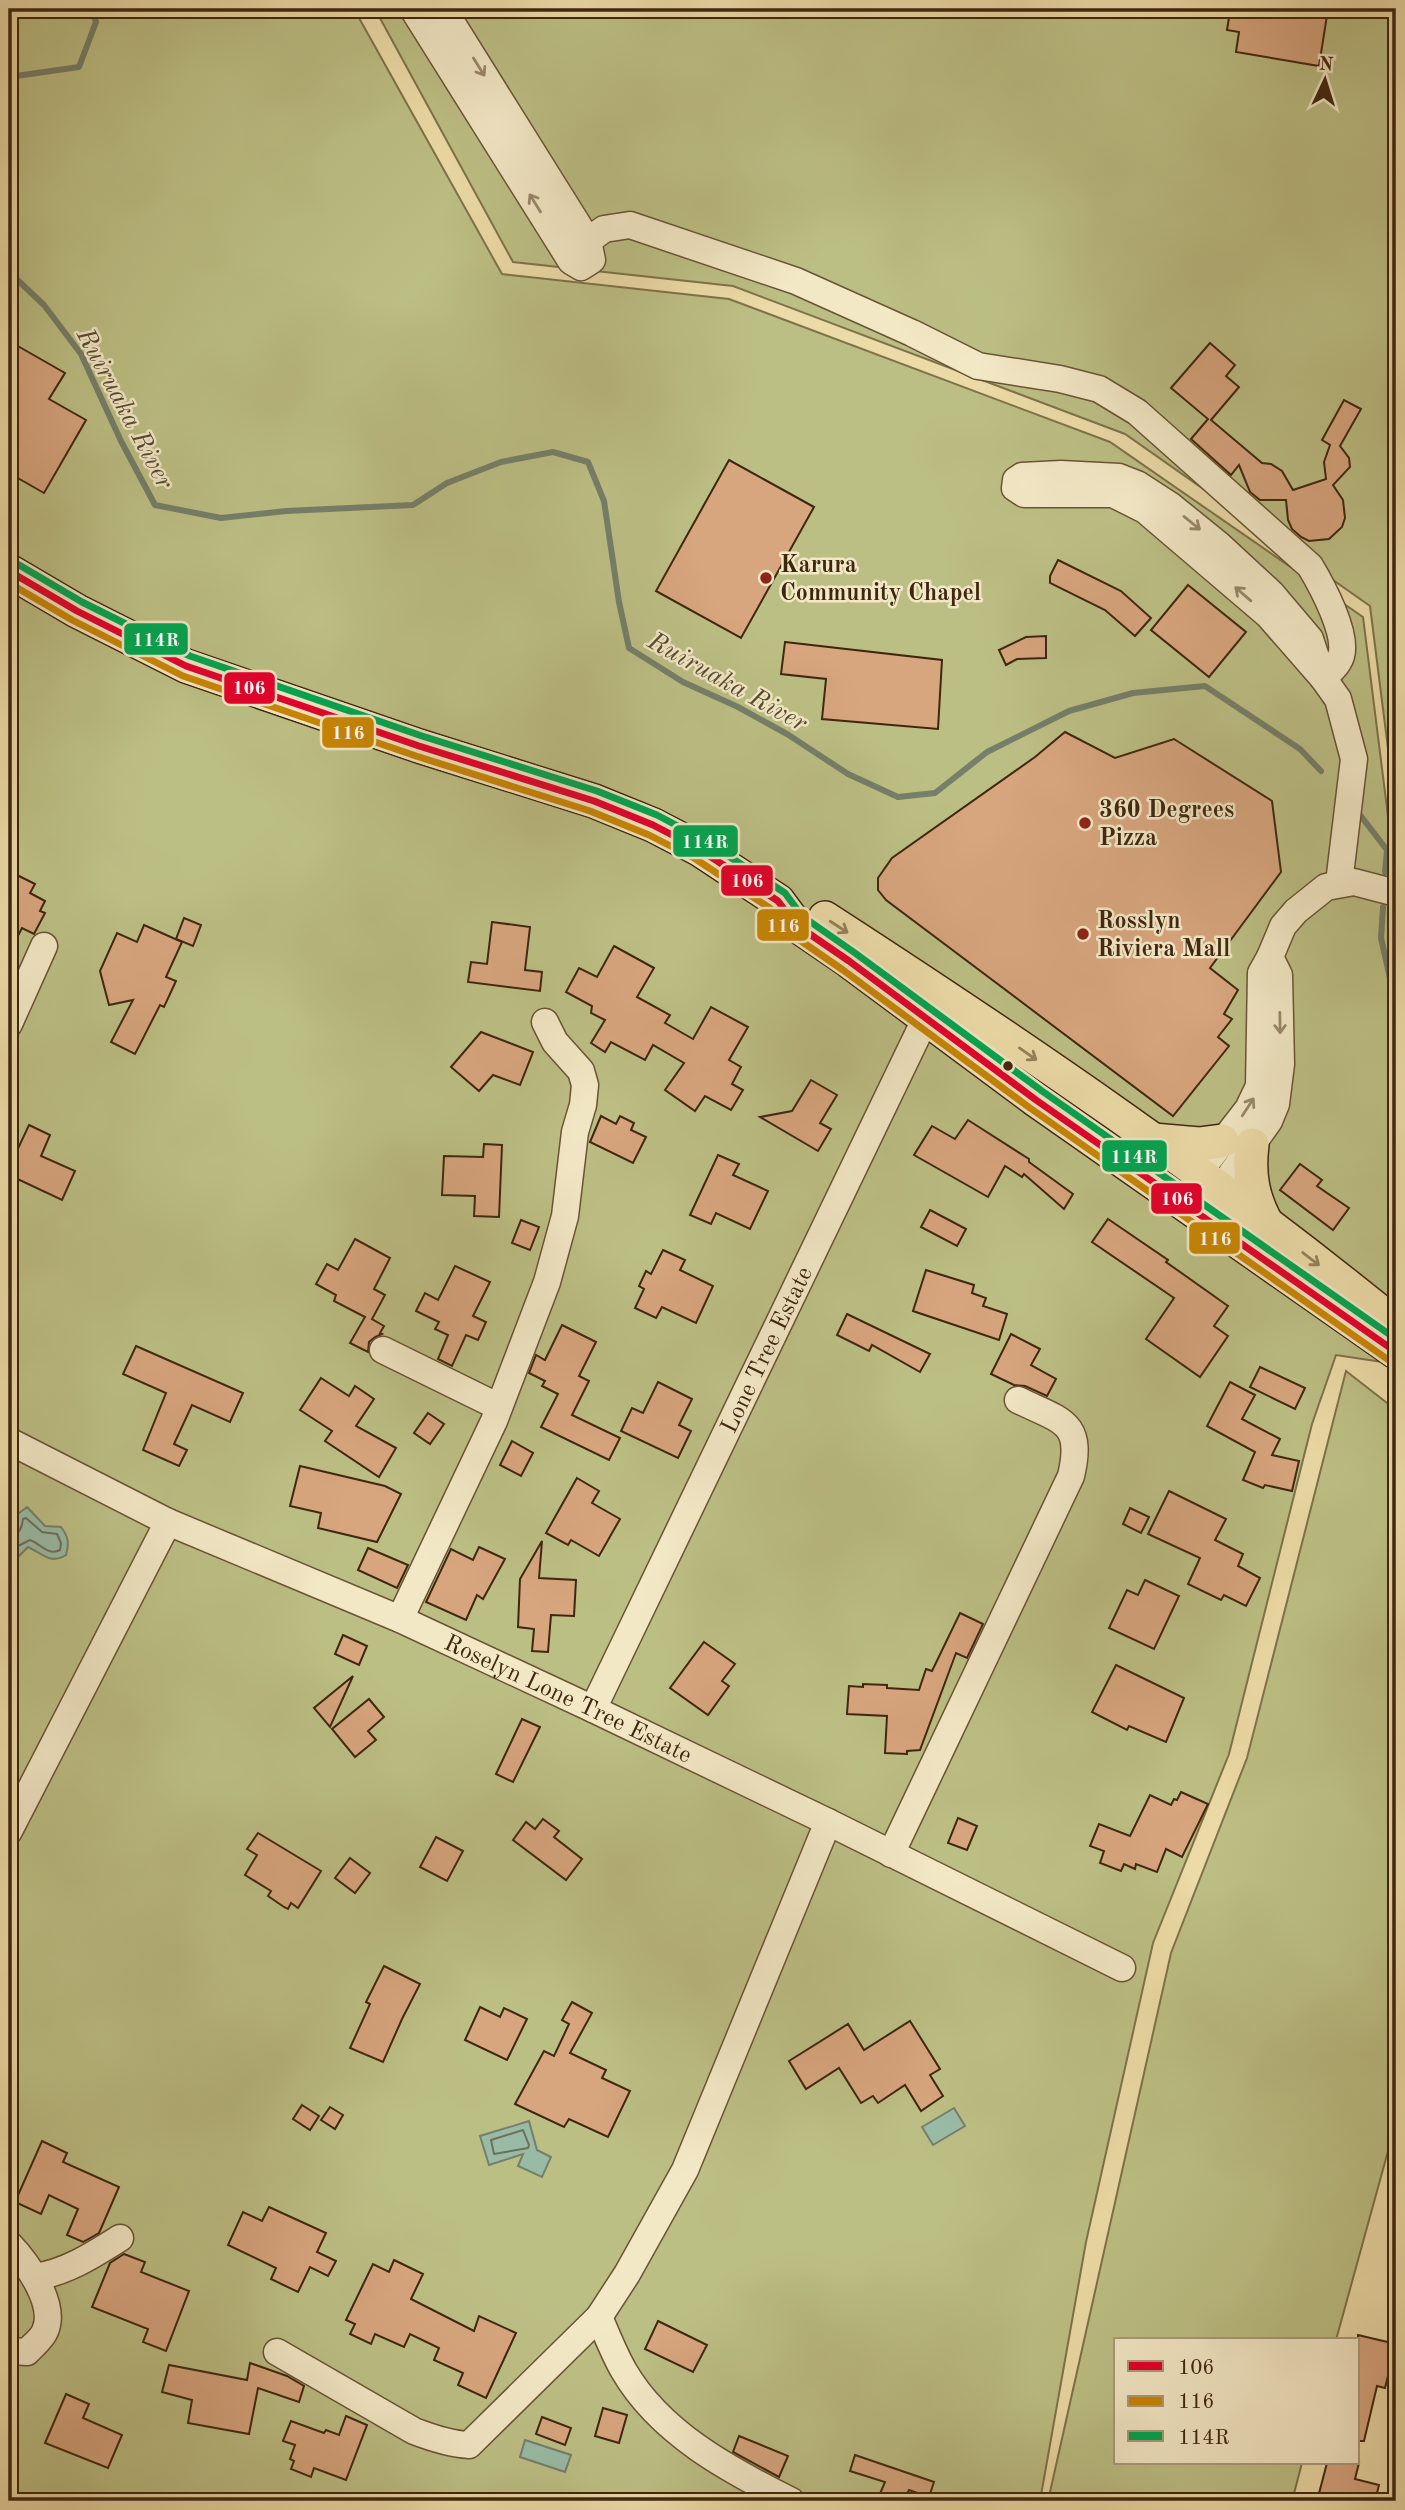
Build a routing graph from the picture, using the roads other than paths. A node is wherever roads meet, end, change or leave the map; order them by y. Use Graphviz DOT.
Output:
graph roads {
  1 [pos="413,9"];
  2 [pos="443,9"];
  3 [pos="588,241"];
  4 [pos="9,571"];
  5 [pos="1323,678"];
  6 [pos="1339,883"];
  7 [pos="1396,893"];
  8 [pos="44,946"];
  9 [pos="932,1004"];
  10 [pos="545,1022"];
  11 [pos="9,1024"];
  12 [pos="1150,1139"];
  13 [pos="1237,1143"];
  14 [pos="1209,1181"];
  15 [pos="1190,1210"];
  16 [pos="1268,1226"];
  17 [pos="1396,1325"];
  18 [pos="383,1350"];
  19 [pos="1396,1352"];
  20 [pos="1018,1400"];
  21 [pos="499,1407"];
  22 [pos="9,1441"];
  23 [pos="168,1522"];
  24 [pos="400,1619"];
  25 [pos="593,1709"];
  26 [pos="828,1822"];
  27 [pos="9,1831"];
  28 [pos="891,1854"];
  29 [pos="1122,1968"];
  30 [pos="120,2238"];
  31 [pos="9,2244"];
  32 [pos="35,2277"];
  33 [pos="599,2317"];
  34 [pos="9,2351"];
  35 [pos="277,2352"];
  36 [pos="792,2501"];
  3 -- 1 [label="street, one-way"];
  2 -- 3 [label="street, one-way"];
  3 -- 5 [label="street"];
  4 -- 9 [label="main road"];
  5 -- 5 [label="street, one-way"];
  5 -- 6 [label="street"];
  6 -- 7 [label="street"];
  6 -- 13 [label="street"];
  8 -- 11 [label="street"];
  9 -- 12 [label="main road, one-way"];
  9 -- 15 [label="main road"];
  9 -- 25 [label="street, Lone Tree Estate"];
  10 -- 21 [label="street"];
  12 -- 13 [label="main road"];
  12 -- 14 [label="main road"];
  13 -- 14 [label="street"];
  13 -- 16 [label="main road"];
  14 -- 15 [label="street"];
  14 -- 16 [label="main road"];
  15 -- 19 [label="main road"];
  16 -- 17 [label="main road, one-way"];
  18 -- 21 [label="street"];
  20 -- 28 [label="street"];
  21 -- 24 [label="street"];
  22 -- 23 [label="street, Roselyn Lone Tree Estate"];
  23 -- 24 [label="street, Roselyn Lone Tree Estate"];
  23 -- 27 [label="street"];
  24 -- 25 [label="street, Roselyn Lone Tree Estate"];
  25 -- 26 [label="street, Roselyn Lone Tree Estate"];
  26 -- 28 [label="street, Roselyn Lone Tree Estate"];
  26 -- 33 [label="street"];
  28 -- 29 [label="street, Roselyn Lone Tree Estate"];
  30 -- 32 [label="street"];
  31 -- 32 [label="street"];
  32 -- 34 [label="street"];
  33 -- 35 [label="street"];
  33 -- 36 [label="street"];
}
